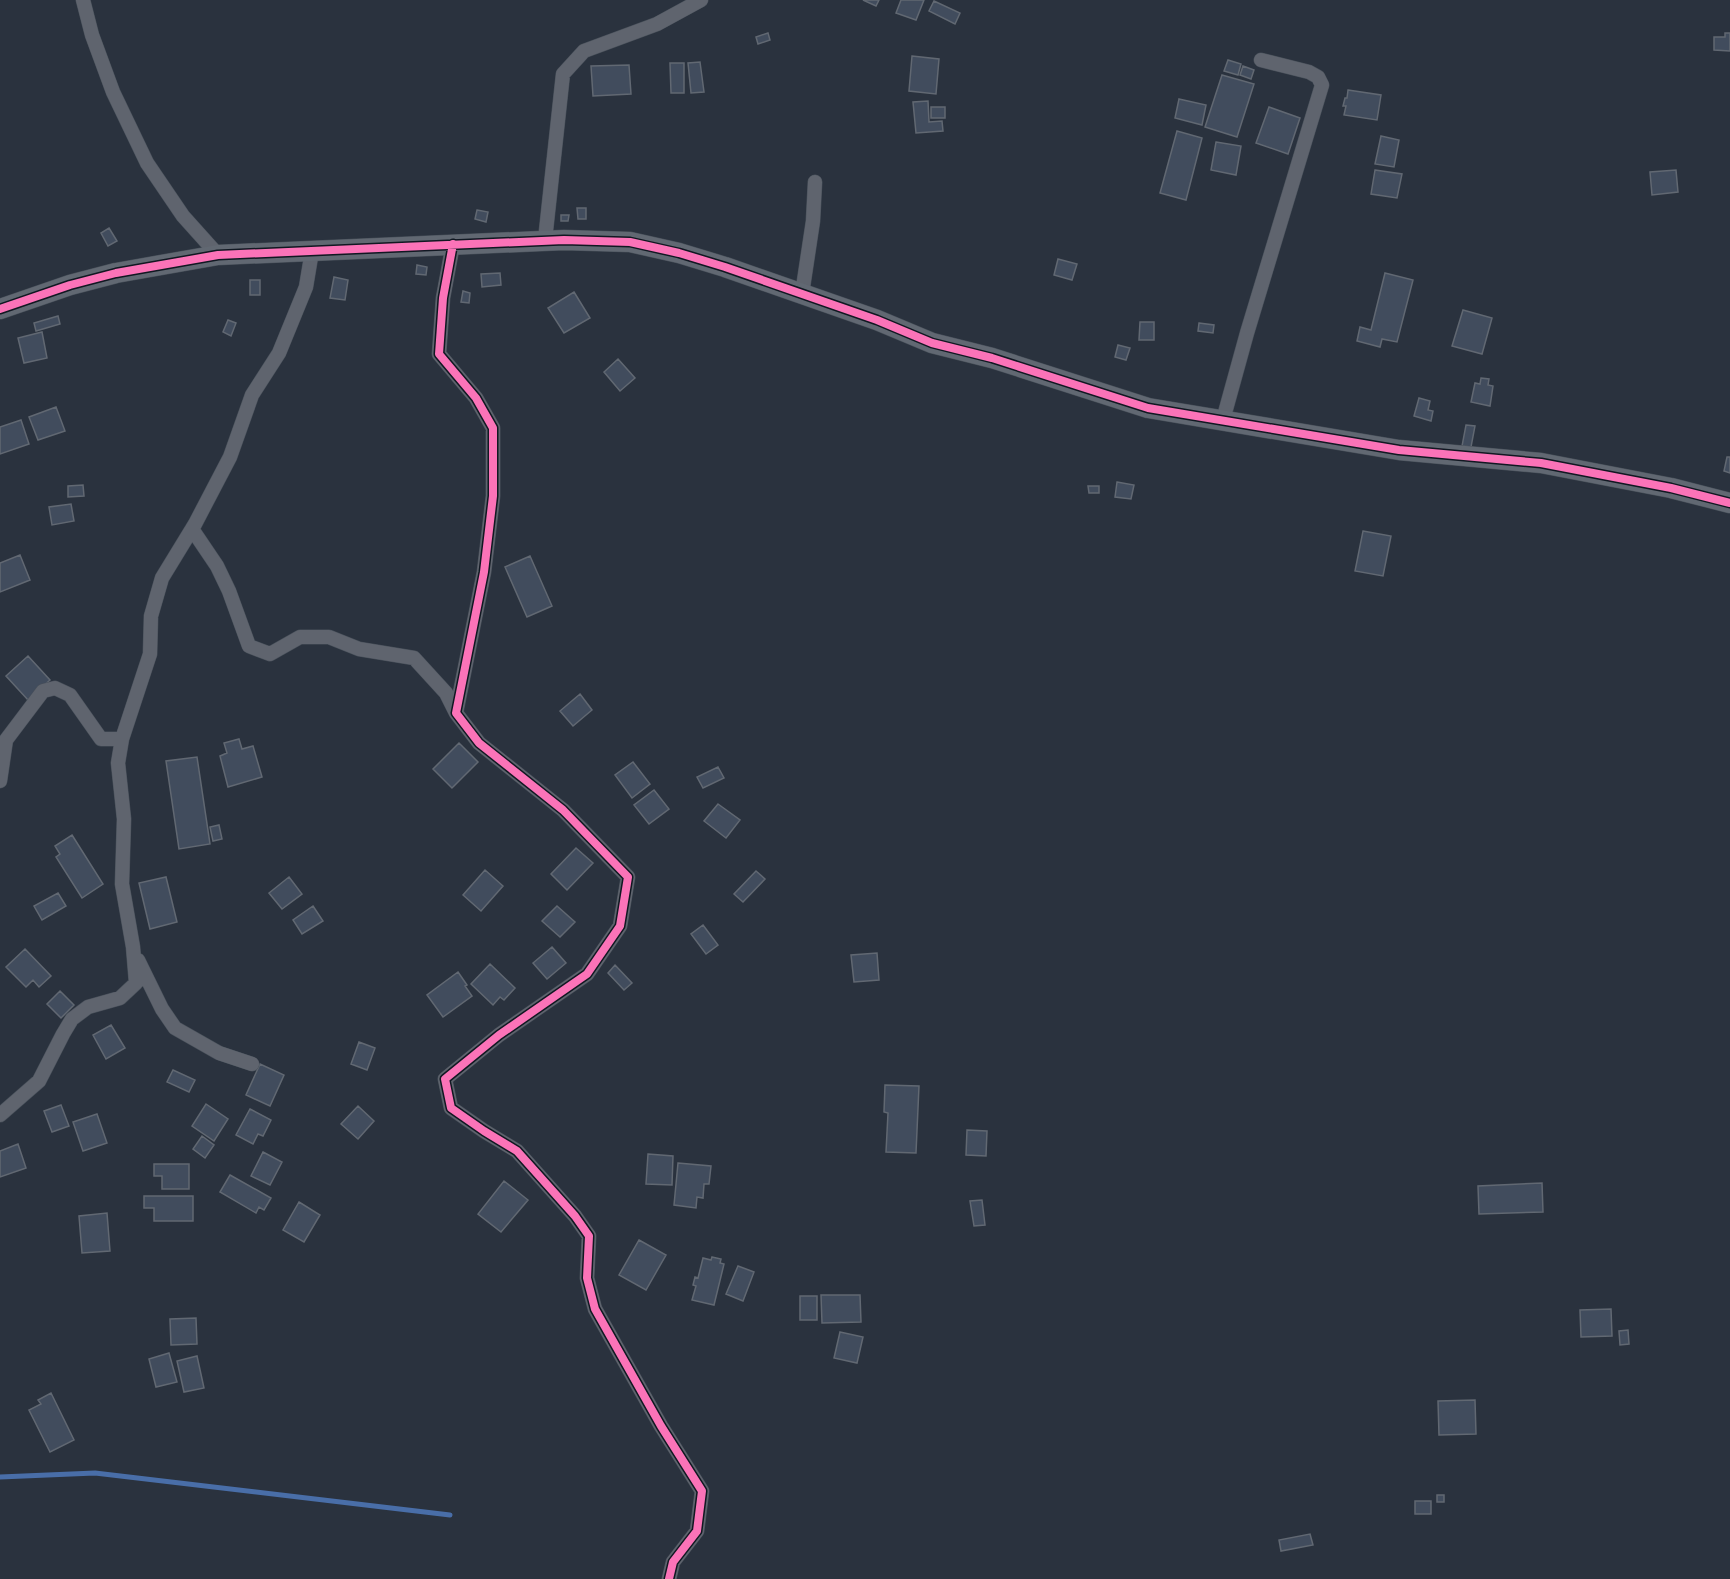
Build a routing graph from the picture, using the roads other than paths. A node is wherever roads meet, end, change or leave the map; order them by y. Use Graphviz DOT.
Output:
graph roads {
  1 [pos="83,0"];
  2 [pos="701,0"];
  3 [pos="1261,60"];
  4 [pos="815,182"];
  5 [pos="545,240"];
  6 [pos="453,244"];
  7 [pos="312,251"];
  8 [pos="218,255"];
  9 [pos="802,294"];
  10 [pos="0,309"];
  11 [pos="1223,420"];
  12 [pos="1730,503"];
  13 [pos="192,529"];
  14 [pos="456,713"];
  15 [pos="122,739"];
  16 [pos="0,781"];
  17 [pos="133,947"];
  18 [pos="252,1064"];
  19 [pos="0,1115"];
  20 [pos="669,1579"];
  1 -- 8 [label="street"];
  2 -- 5 [label="street"];
  3 -- 11 [label="street"];
  4 -- 9 [label="street"];
  5 -- 6 [label="street"];
  5 -- 9 [label="street"];
  6 -- 7 [label="street"];
  6 -- 14 [label="street"];
  7 -- 8 [label="street"];
  7 -- 13 [label="street"];
  8 -- 10 [label="street"];
  9 -- 11 [label="street"];
  11 -- 12 [label="street"];
  13 -- 14 [label="street"];
  13 -- 15 [label="street"];
  14 -- 20 [label="street"];
  15 -- 16 [label="street"];
  15 -- 17 [label="street"];
  17 -- 18 [label="street"];
  17 -- 19 [label="street"];
}
